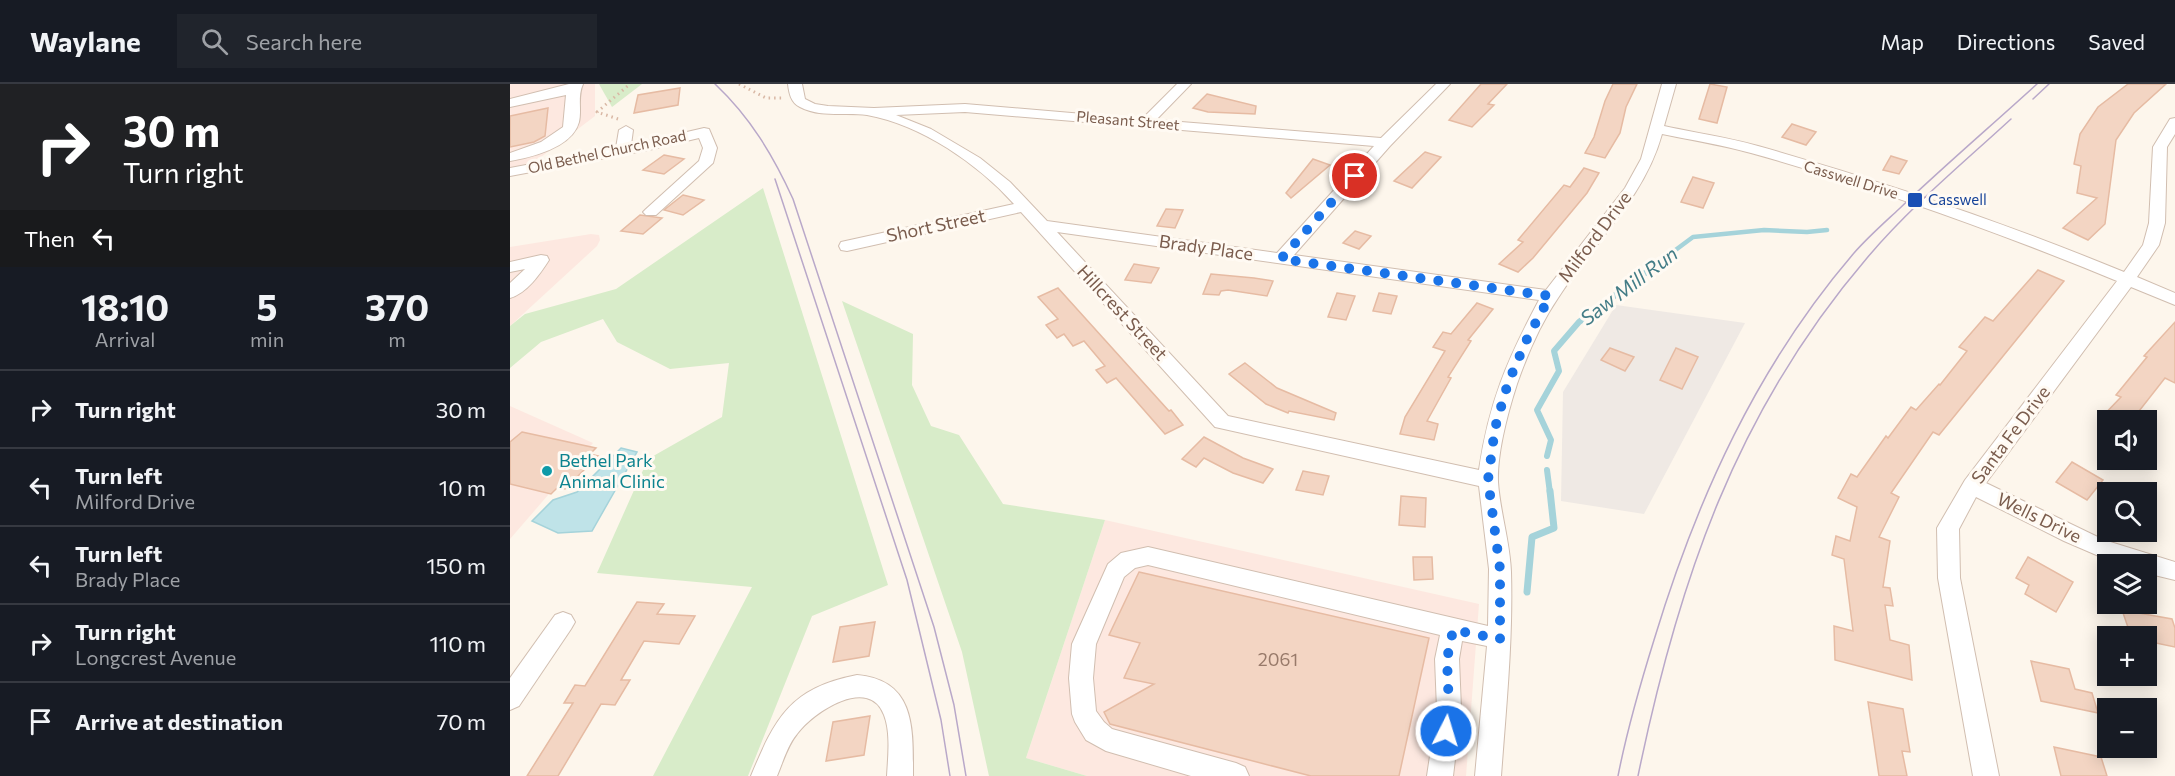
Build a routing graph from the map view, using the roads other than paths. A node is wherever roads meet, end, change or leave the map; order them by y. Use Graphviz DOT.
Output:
graph roads {
  1 [pos="1184,84"];
  2 [pos="1443,84"];
  3 [pos="1669,84"];
  4 [pos="571,86"];
  5 [pos="795,89"];
  6 [pos="510,103"];
  7 [pos="871,112"];
  8 [pos="1146,122"];
  9 [pos="2175,122"];
  10 [pos="1657,129"];
  11 [pos="626,130"];
  12 [pos="1385,143"];
  13 [pos="623,151"];
  14 [pos="515,164"];
  15 [pos="1024,207"];
  16 [pos="651,212"];
  17 [pos="1040,225"];
  18 [pos="847,246"];
  19 [pos="1281,259"];
  20 [pos="510,267"];
  21 [pos="2127,280"];
  22 [pos="510,292"];
  23 [pos="1550,296"];
  24 [pos="2175,299"];
  25 [pos="1488,480"];
  26 [pos="1972,486"];
  27 [pos="2175,571"];
  28 [pos="563,622"];
  29 [pos="1453,630"];
  30 [pos="1500,639"];
  31 [pos="510,698"];
  32 [pos="764,776"];
  33 [pos="900,776"];
  34 [pos="1236,776"];
  35 [pos="1440,776"];
  36 [pos="1488,776"];
  37 [pos="1986,776"];
  1 -- 8 [label="street"];
  2 -- 12 [label="street"];
  3 -- 10 [label="street, Milford Drive"];
  4 -- 6 [label="street"];
  4 -- 14 [label="street"];
  5 -- 7 [label="street, Hillcrest Street"];
  7 -- 8 [label="street, Pleasant Street"];
  7 -- 15 [label="street, Hillcrest Street"];
  8 -- 12 [label="street, Pleasant Street"];
  9 -- 21 [label="street, Santa Fe Drive"];
  10 -- 21 [label="street, Casswell Drive"];
  10 -- 23 [label="street, Milford Drive"];
  11 -- 13 [label="street"];
  12 -- 19 [label="street"];
  13 -- 14 [label="street, Old Bethel Church Road"];
  13 -- 16 [label="street, Old Bethel Church Road"];
  15 -- 17 [label="street, Hillcrest Street"];
  15 -- 18 [label="street, Short Street"];
  17 -- 19 [label="street, Brady Place"];
  17 -- 25 [label="street, Hillcrest Street"];
  19 -- 23 [label="street, Brady Place"];
  20 -- 22 [label="street"];
  21 -- 24 [label="street, Casswell Drive"];
  21 -- 26 [label="street, Santa Fe Drive"];
  23 -- 25 [label="street, Milford Drive"];
  25 -- 30 [label="street, Milford Drive"];
  26 -- 27 [label="street, Wells Drive"];
  26 -- 37 [label="street, Santa Fe Drive"];
  28 -- 31 [label="street"];
  29 -- 30 [label="street"];
  29 -- 34 [label="street"];
  29 -- 35 [label="street"];
  30 -- 36 [label="street, Milford Drive"];
  32 -- 33 [label="street"];
}
